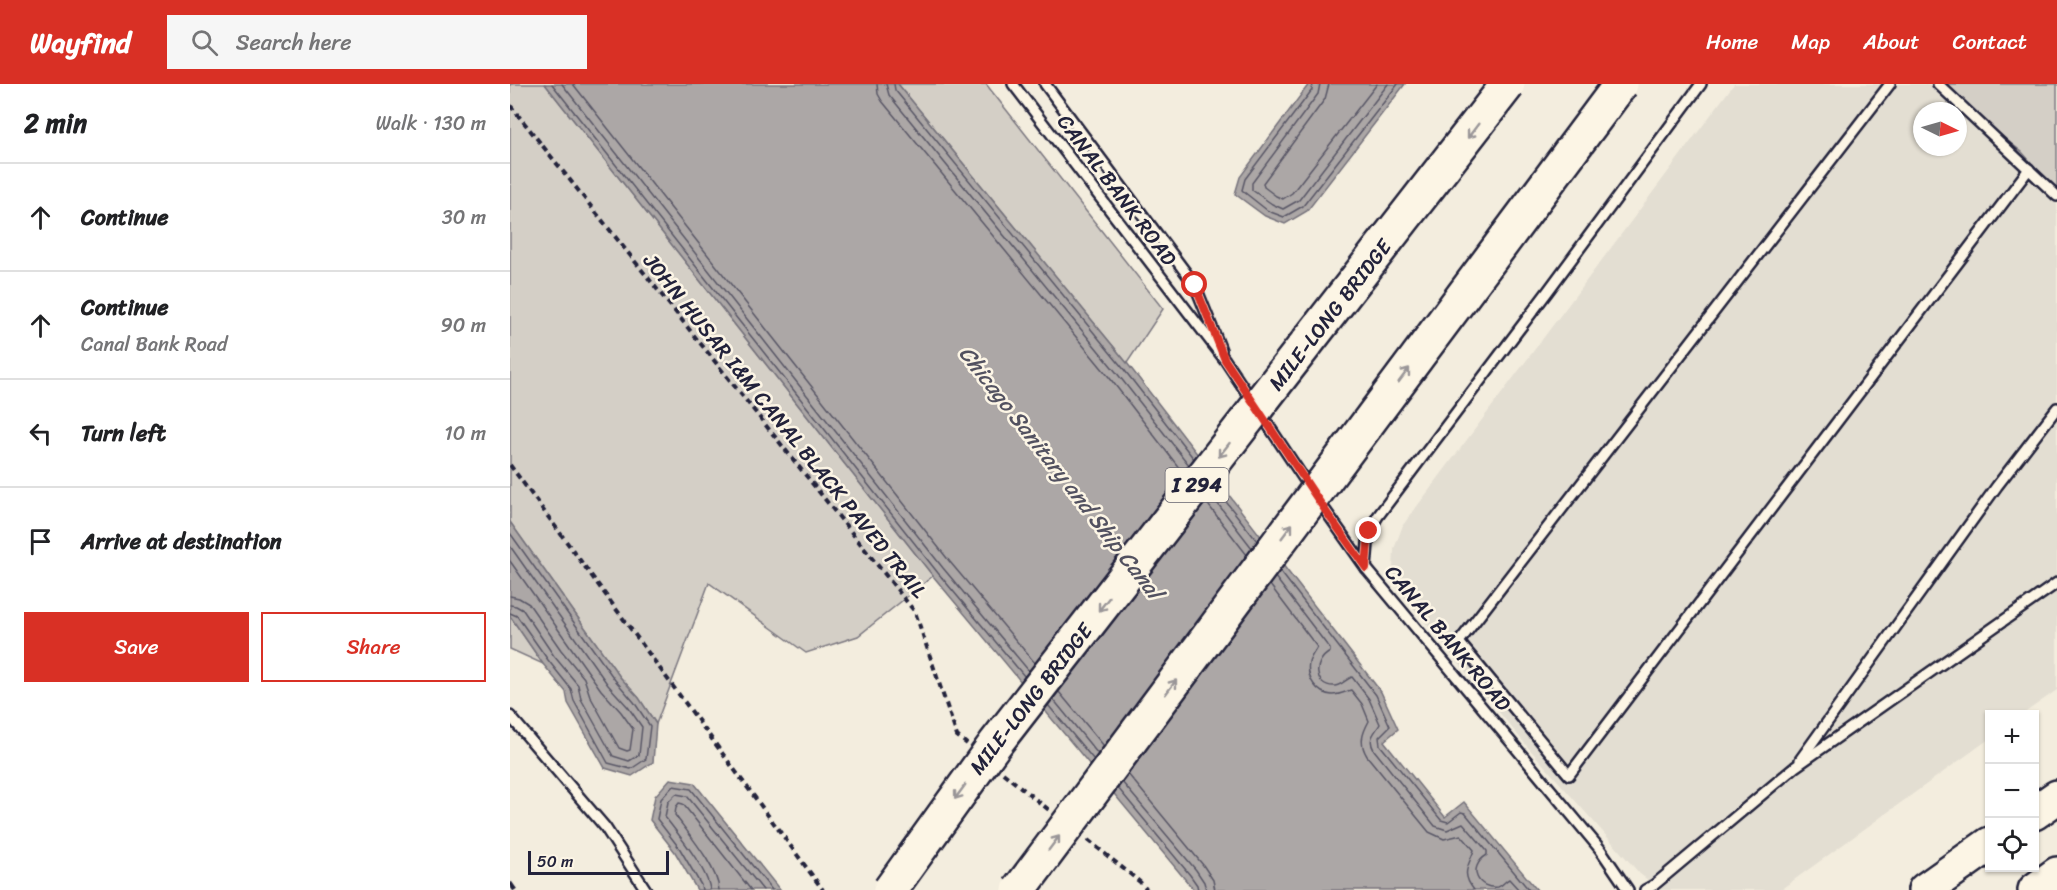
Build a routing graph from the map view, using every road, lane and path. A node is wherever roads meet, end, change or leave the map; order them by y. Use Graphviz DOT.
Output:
graph roads {
  1 [pos="1013,84"];
  2 [pos="1045,84"];
  3 [pos="1508,84"];
  4 [pos="1622,84"];
  5 [pos="1701,84"];
  6 [pos="1890,84"];
  7 [pos="1938,84"];
  8 [pos="510,105"];
  9 [pos="2029,169"];
  10 [pos="2057,196"];
  11 [pos="1225,360"];
  12 [pos="2057,408"];
  13 [pos="510,465"];
  14 [pos="1366,568"];
  15 [pos="2057,583"];
  16 [pos="510,716"];
  17 [pos="975,751"];
  18 [pos="1795,767"];
  19 [pos="1002,772"];
  20 [pos="2057,797"];
  21 [pos="2039,810"];
  22 [pos="1057,816"];
  23 [pos="1085,838"];
  24 [pos="1985,847"];
  25 [pos="2057,874"];
  26 [pos="646,890"];
  27 [pos="823,890"];
  28 [pos="890,890"];
  29 [pos="1019,890"];
  30 [pos="1147,890"];
  31 [pos="1628,890"];
  32 [pos="1645,890"];
  33 [pos="1924,890"];
  34 [pos="2034,890"];
  1 -- 11 [label="lane, CANAL BANK ROAD"];
  2 -- 11 [label="lane"];
  3 -- 28 [label="highway, MILE-LONG BRIDGE / I 294, one-way, bridge"];
  29 -- 4 [label="highway, one-way, bridge"];
  5 -- 14 [label="lane"];
  6 -- 9 [label="lane"];
  7 -- 9 [label="lane"];
  8 -- 17 [label="path, JOHN HUSAR I&M CANAL BLACK PAVED TRAIL"];
  9 -- 10 [label="lane"];
  11 -- 14 [label="lane, CANAL BANK ROAD"];
  12 -- 18 [label="lane"];
  13 -- 27 [label="path"];
  14 -- 31 [label="lane, CANAL BANK ROAD"];
  15 -- 18 [label="lane"];
  16 -- 26 [label="lane"];
  18 -- 32 [label="lane"];
  19 -- 22 [label="path"];
  20 -- 21 [label="highway"];
  23 -- 30 [label="path"];
  24 -- 33 [label="highway"];
  25 -- 34 [label="highway"];
}
